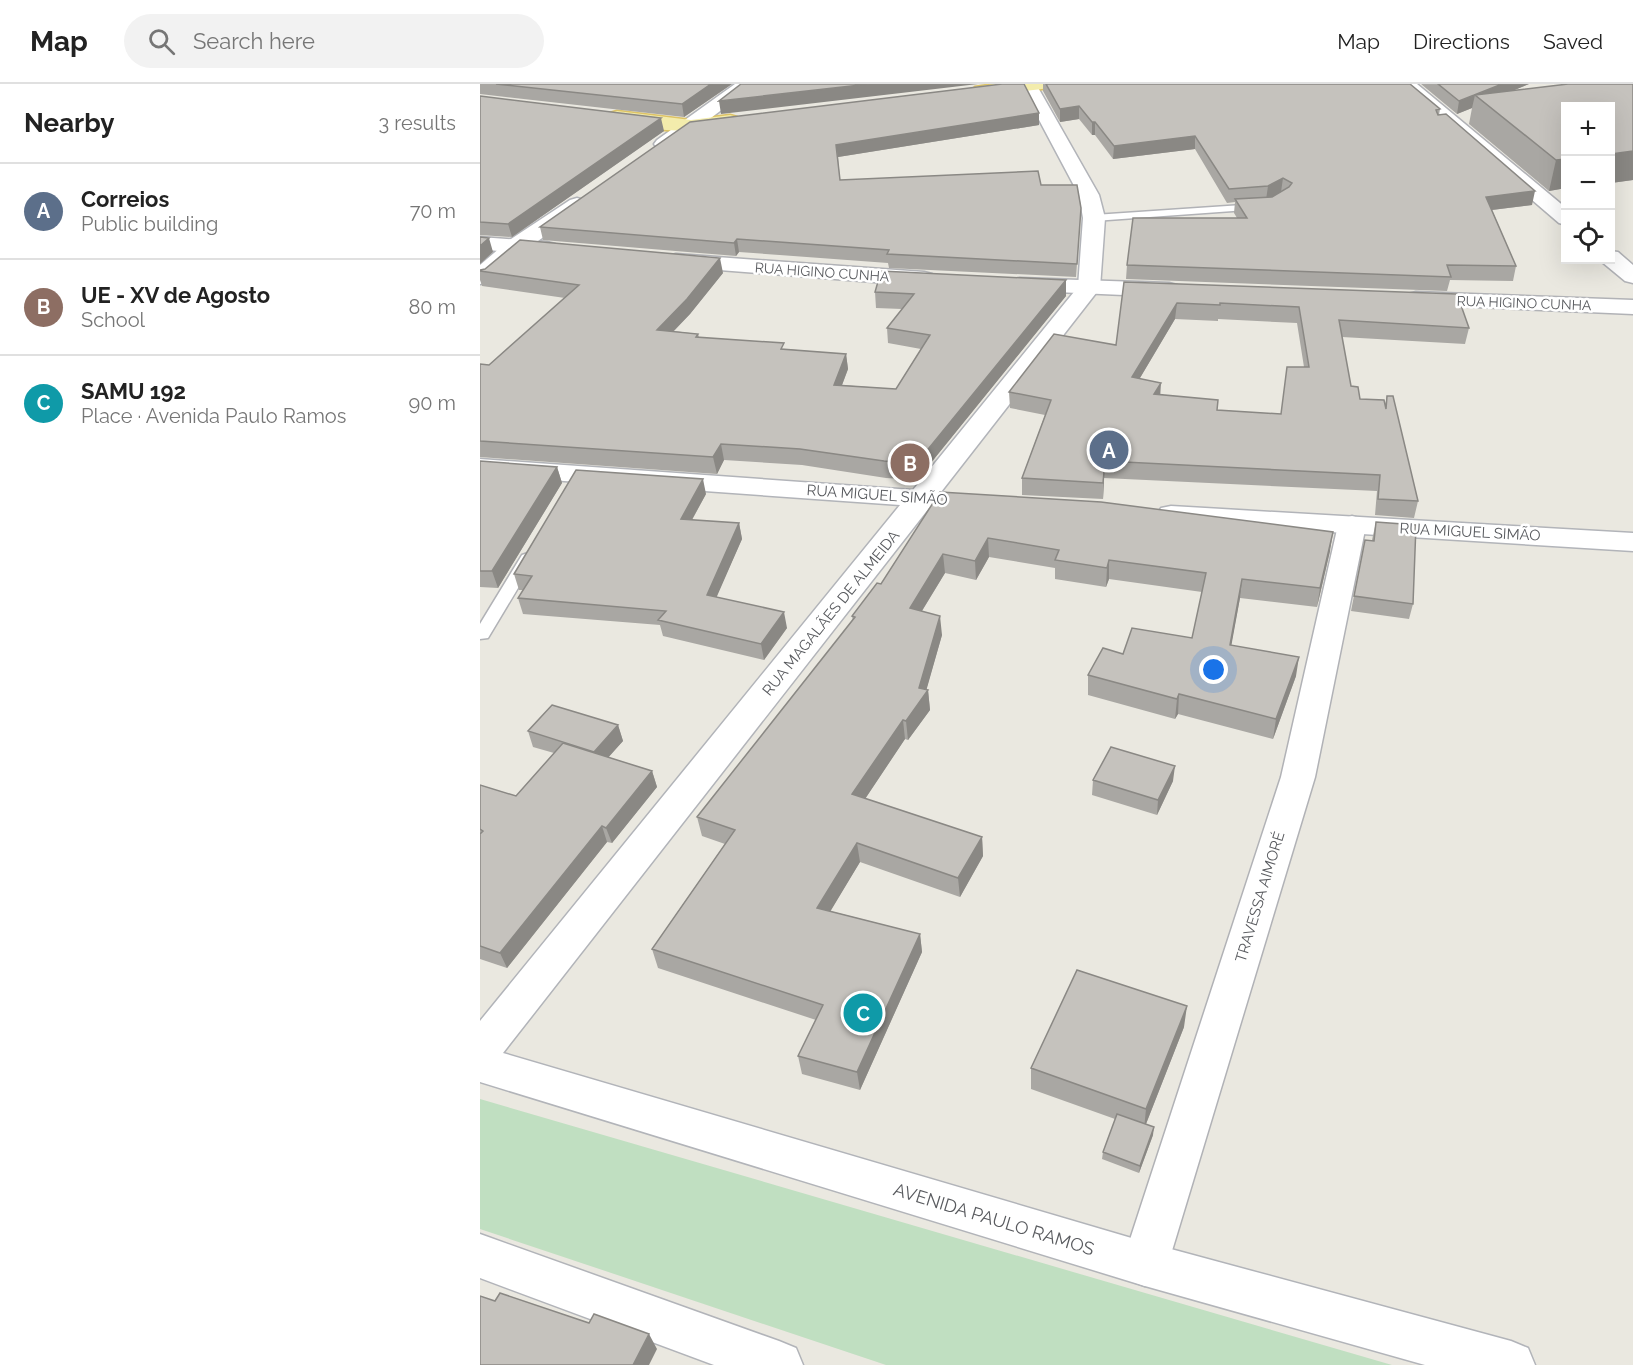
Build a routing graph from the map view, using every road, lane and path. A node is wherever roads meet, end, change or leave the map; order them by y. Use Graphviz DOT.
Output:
graph roads {
  1 [pos="747,84"];
  2 [pos="1407,84"];
  3 [pos="1035,85"];
  4 [pos="958,94"];
  5 [pos="597,115"];
  6 [pos="749,119"];
  7 [pos="691,126"];
  8 [pos="652,153"];
  9 [pos="594,192"];
  10 [pos="1270,205"];
  11 [pos="1561,215"];
  12 [pos="1094,218"];
  13 [pos="480,243"];
  14 [pos="516,246"];
  15 [pos="574,252"];
  16 [pos="654,259"];
  17 [pos="1615,260"];
  18 [pos="1633,276"];
  19 [pos="480,277"];
  20 [pos="940,280"];
  21 [pos="998,284"];
  22 [pos="1089,288"];
  23 [pos="1196,291"];
  24 [pos="1397,298"];
  25 [pos="1633,307"];
  26 [pos="480,467"];
  27 [pos="922,499"];
  28 [pos="970,502"];
  29 [pos="1149,513"];
  30 [pos="1352,525"];
  31 [pos="1633,542"];
  32 [pos="537,543"];
  33 [pos="482,634"];
  34 [pos="480,1052"];
  35 [pos="480,1064"];
  36 [pos="480,1256"];
  37 [pos="1145,1264"];
  38 [pos="779,1365"];
  39 [pos="1511,1365"];
  1 -- 7 [label="street"];
  2 -- 11 [label="street"];
  3 -- 4 [label="main road"];
  3 -- 12 [label="street"];
  5 -- 7 [label="main road"];
  6 -- 7 [label="main road"];
  7 -- 8 [label="street"];
  9 -- 14 [label="street"];
  10 -- 12 [label="lane"];
  12 -- 22 [label="street"];
  13 -- 14 [label="street"];
  14 -- 15 [label="street"];
  14 -- 19 [label="street"];
  16 -- 20 [label="street, RUA HIGINO CUNHA"];
  17 -- 18 [label="street"];
  21 -- 22 [label="street"];
  22 -- 23 [label="street"];
  22 -- 27 [label="street, RUA MAGALÃES DE ALMEIDA"];
  24 -- 25 [label="street, RUA HIGINO CUNHA"];
  26 -- 27 [label="street, RUA MIGUEL SIMÃO"];
  27 -- 28 [label="street, RUA MIGUEL SIMÃO"];
  27 -- 34 [label="street, RUA MAGALÃES DE ALMEIDA"];
  29 -- 30 [label="street, RUA MIGUEL SIMÃO"];
  30 -- 31 [label="street, RUA MIGUEL SIMÃO"];
  30 -- 37 [label="street, TRAVESSA AIMORÉ"];
  32 -- 33 [label="lane"];
  35 -- 37 [label="street, AVENIDA PAULO RAMOS"];
  36 -- 38 [label="street"];
  37 -- 39 [label="street, AVENIDA PAULO RAMOS"];
}
